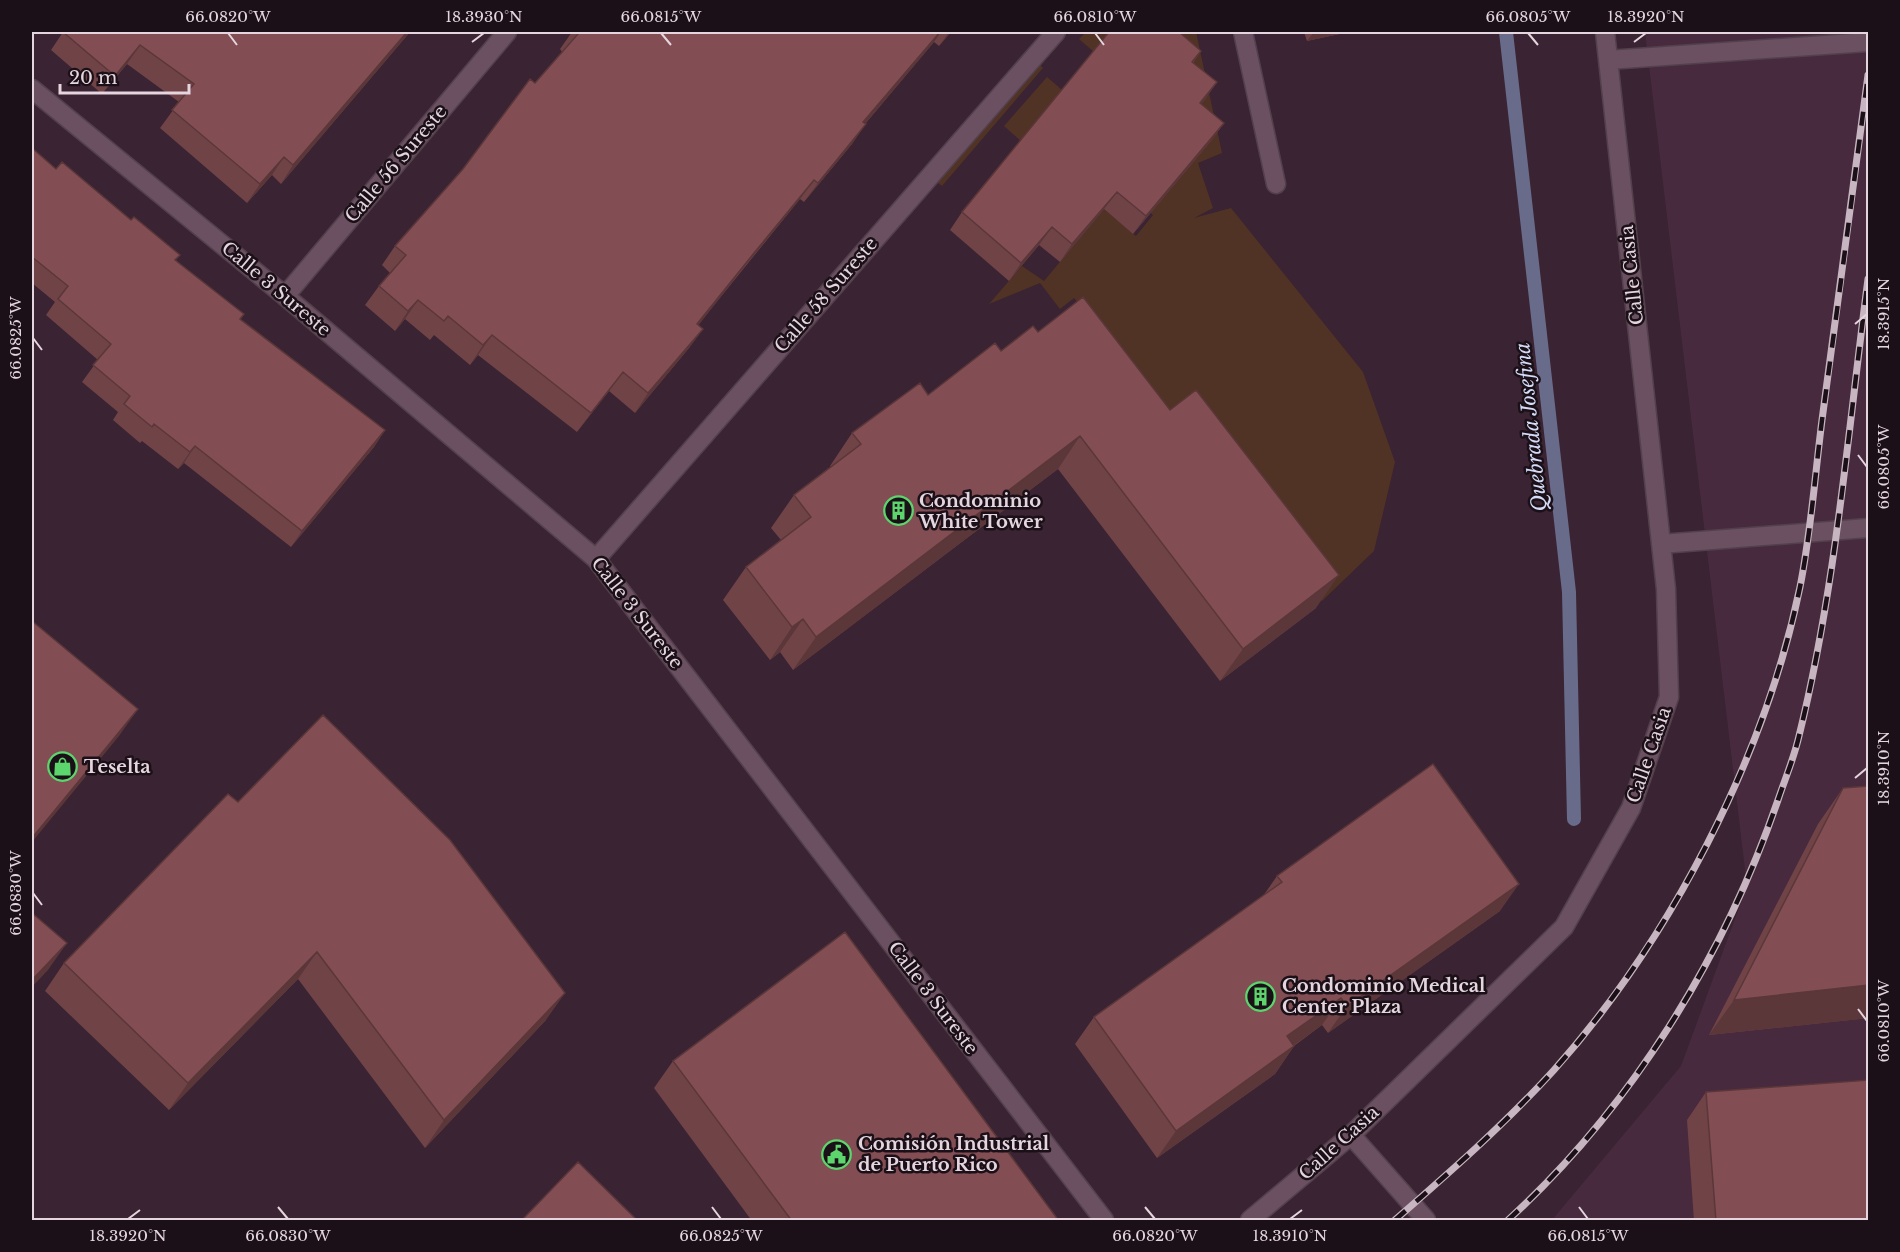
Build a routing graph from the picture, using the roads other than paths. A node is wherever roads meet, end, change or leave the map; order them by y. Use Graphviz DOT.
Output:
graph roads {
  1 [pos="507,32"];
  2 [pos="1056,32"];
  3 [pos="1243,32"];
  4 [pos="1605,32"];
  5 [pos="1869,42"];
  6 [pos="1608,60"];
  7 [pos="32,89"];
  8 [pos="1276,184"];
  9 [pos="285,296"];
  10 [pos="1869,528"];
  11 [pos="1661,544"];
  12 [pos="596,559"];
  13 [pos="1351,1135"];
  14 [pos="1104,1221"];
  15 [pos="1250,1221"];
  16 [pos="1426,1221"];
  1 -- 9 [label="street, Calle 56 Sureste"];
  2 -- 12 [label="street, Calle 58 Sureste"];
  3 -- 8 [label="street"];
  4 -- 6 [label="street, Calle Casia"];
  5 -- 6 [label="street"];
  6 -- 11 [label="street, Calle Casia"];
  7 -- 9 [label="street, Calle 3 Sureste"];
  9 -- 12 [label="street, Calle 3 Sureste"];
  10 -- 11 [label="street"];
  11 -- 13 [label="street, Calle Casia"];
  12 -- 14 [label="street, Calle 3 Sureste"];
  13 -- 15 [label="street, Calle Casia"];
  13 -- 16 [label="street"];
}
